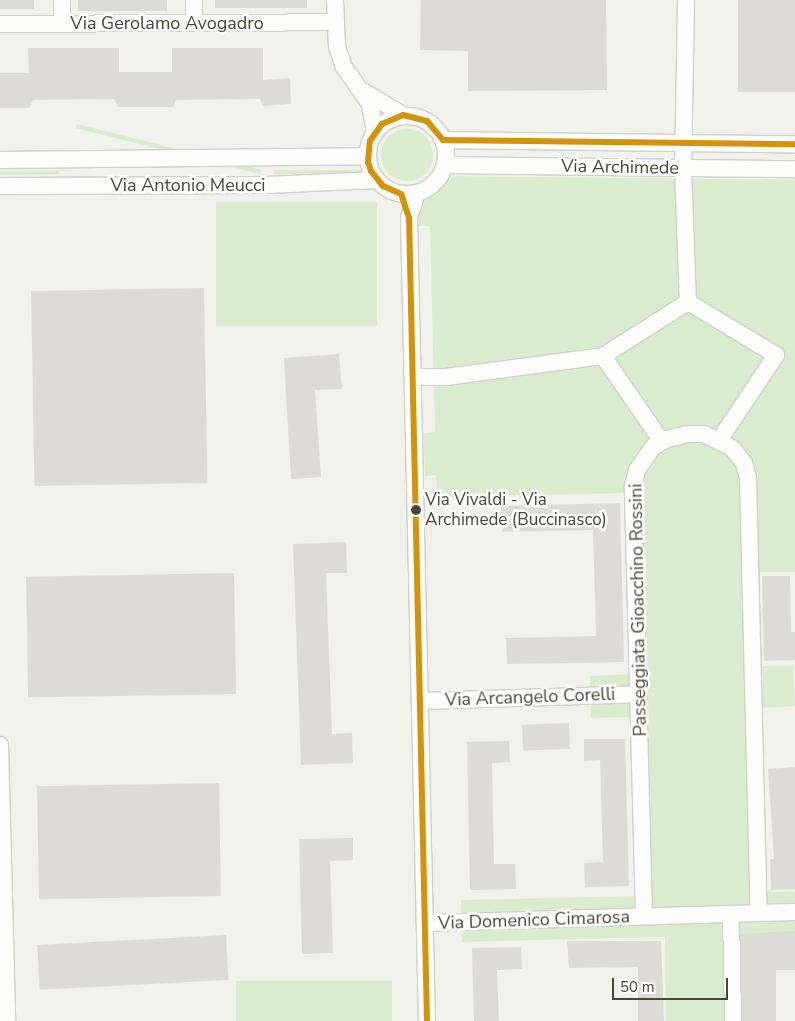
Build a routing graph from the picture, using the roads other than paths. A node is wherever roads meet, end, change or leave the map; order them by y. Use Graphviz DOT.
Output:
graph roads {
  1 [pos="62,0"];
  2 [pos="194,0"];
  3 [pos="335,0"];
  4 [pos="686,0"];
  5 [pos="335,22"];
  6 [pos="194,23"];
  7 [pos="0,24"];
  8 [pos="62,24"];
  9 [pos="363,91"];
  10 [pos="403,116"];
  11 [pos="375,132"];
  12 [pos="444,140"];
  13 [pos="684,142"];
  14 [pos="795,144"];
  15 [pos="368,156"];
  16 [pos="0,160"];
  17 [pos="445,165"];
  18 [pos="683,168"];
  19 [pos="795,169"];
  20 [pos="376,180"];
  21 [pos="0,186"];
  22 [pos="409,193"];
  23 [pos="688,302"];
  24 [pos="603,356"];
  25 [pos="413,378"];
  26 [pos="720,439"];
  27 [pos="662,442"];
  28 [pos="638,694"];
  29 [pos="421,701"];
  30 [pos="0,745"];
  31 [pos="795,912"];
  32 [pos="759,913"];
  33 [pos="731,914"];
  34 [pos="644,916"];
  35 [pos="425,923"];
  36 [pos="6,1021"];
  37 [pos="427,1021"];
  38 [pos="733,1021"];
  1 -- 8 [label="street"];
  2 -- 6 [label="street"];
  3 -- 5 [label="street"];
  4 -- 13 [label="street"];
  5 -- 6 [label="street, Via Gerolamo Avogadro"];
  5 -- 9 [label="street"];
  6 -- 8 [label="street, Via Gerolamo Avogadro"];
  7 -- 8 [label="street, Via Gerolamo Avogadro"];
  9 -- 10 [label="street"];
  9 -- 11 [label="street"];
  10 -- 11 [label="street"];
  10 -- 12 [label="street"];
  11 -- 15 [label="street"];
  12 -- 13 [label="street, Via Archimede"];
  12 -- 17 [label="street"];
  13 -- 14 [label="street, Via Archimede"];
  13 -- 18 [label="street"];
  15 -- 16 [label="street, Via Antonio Meucci"];
  15 -- 20 [label="street"];
  17 -- 18 [label="street, Via Archimede"];
  17 -- 22 [label="street"];
  18 -- 19 [label="street, Via Archimede"];
  18 -- 23 [label="street"];
  20 -- 21 [label="street, Via Antonio Meucci"];
  20 -- 22 [label="street"];
  22 -- 25 [label="street"];
  23 -- 24 [label="street"];
  23 -- 26 [label="street"];
  24 -- 25 [label="street"];
  24 -- 27 [label="street"];
  25 -- 29 [label="street"];
  26 -- 27 [label="street, Passeggiata Gioacchino Rossini"];
  26 -- 32 [label="street"];
  27 -- 28 [label="street, Passeggiata Gioacchino Rossini"];
  28 -- 29 [label="street, Via Arcangelo Corelli"];
  28 -- 34 [label="street, Passeggiata Gioacchino Rossini"];
  29 -- 35 [label="street"];
  30 -- 36 [label="street"];
  31 -- 32 [label="street"];
  32 -- 33 [label="street"];
  33 -- 34 [label="street"];
  33 -- 38 [label="street"];
  34 -- 35 [label="street, Via Domenico Cimarosa"];
  35 -- 37 [label="street"];
}
